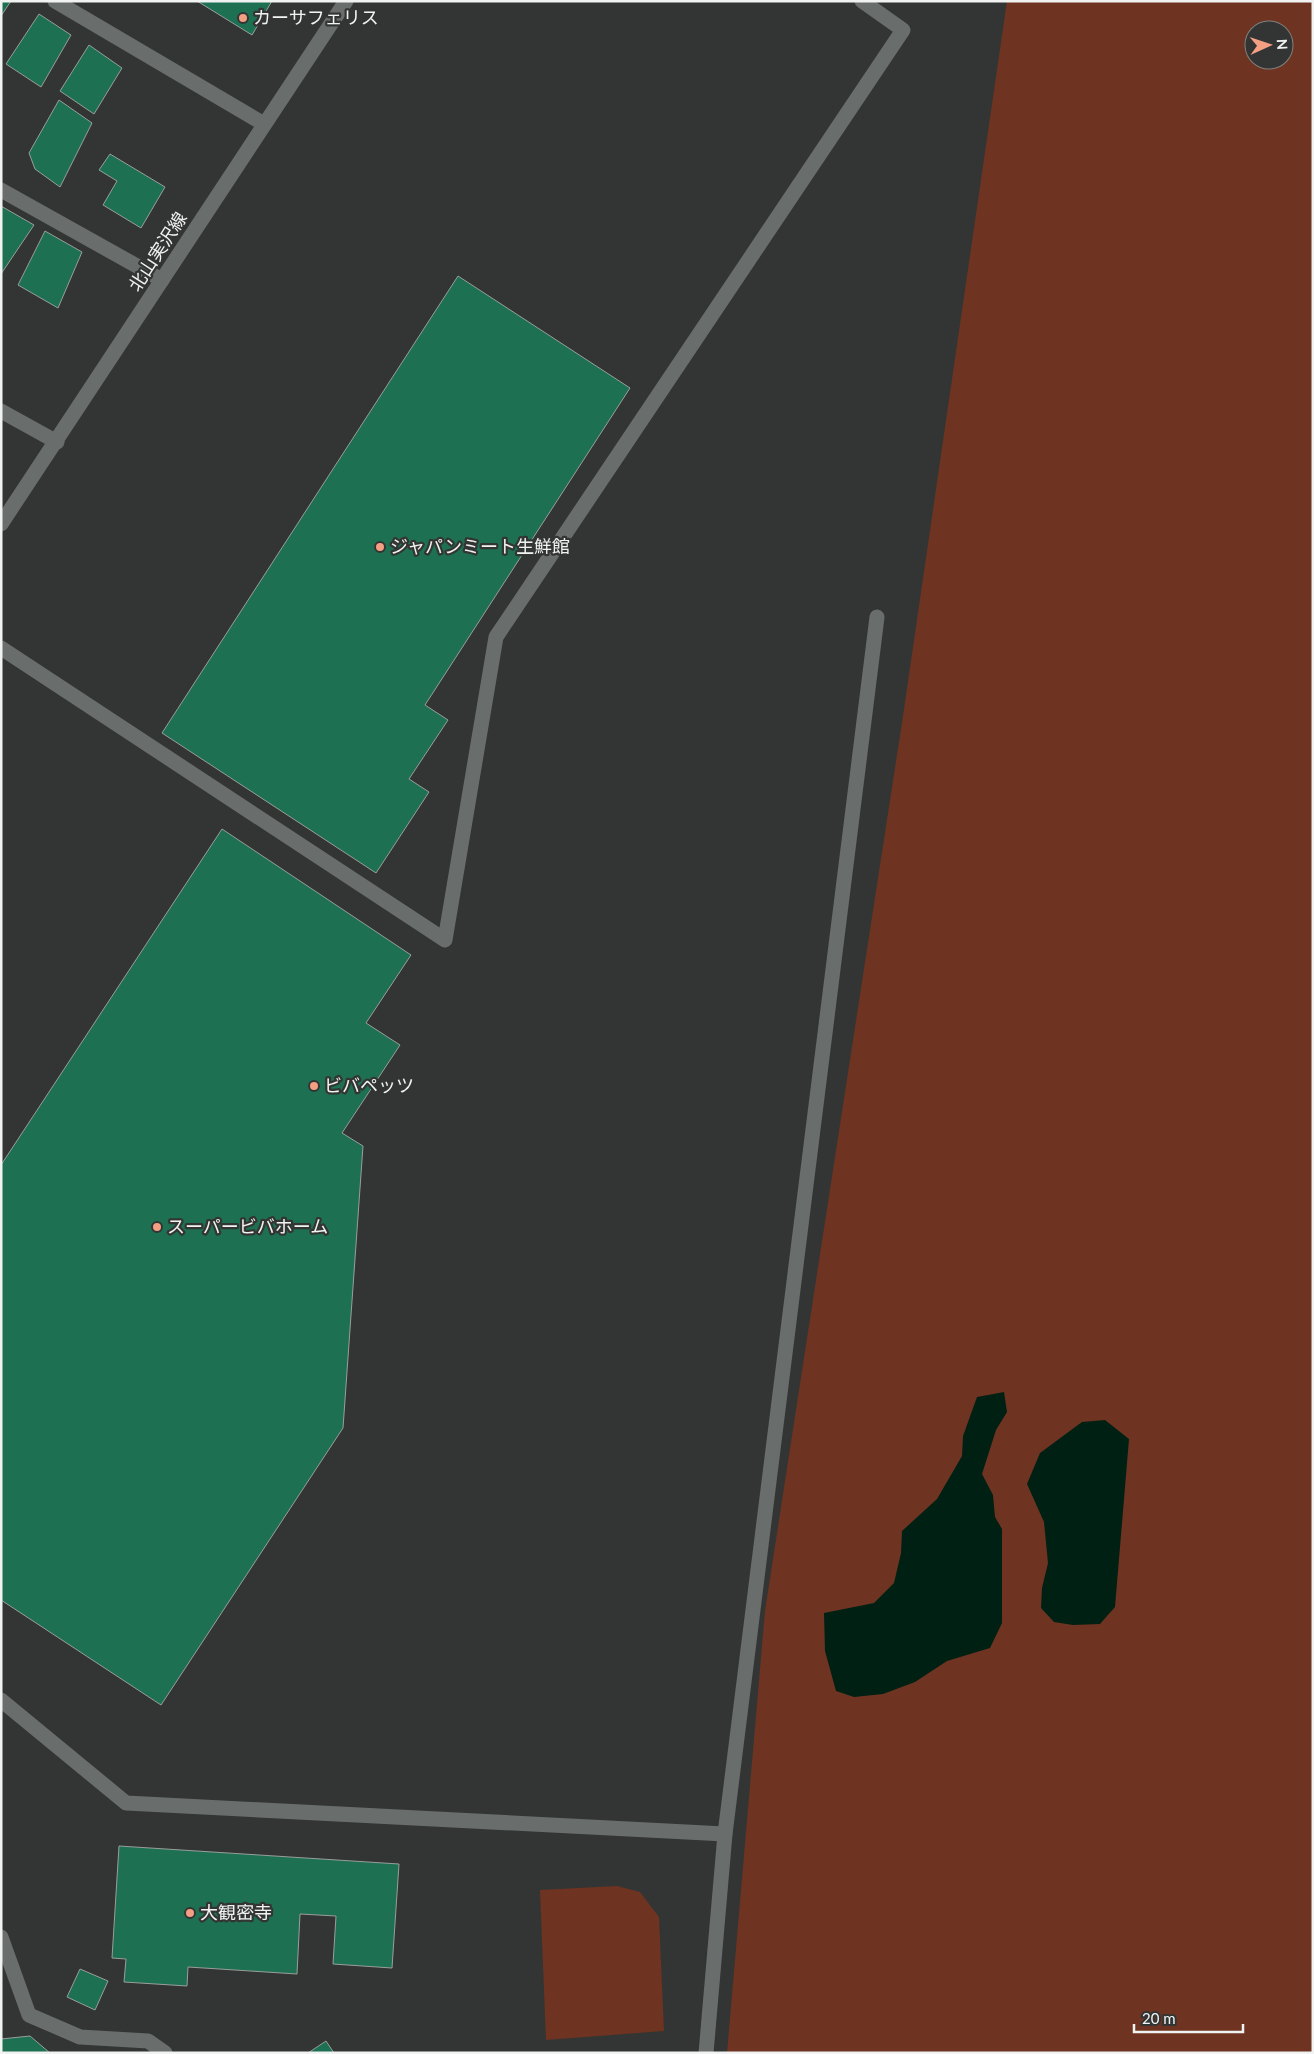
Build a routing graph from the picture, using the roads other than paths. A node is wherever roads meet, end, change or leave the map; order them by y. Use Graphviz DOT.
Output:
graph roads {
  1 [pos="55,1"];
  2 [pos="346,1"];
  3 [pos="862,1"];
  4 [pos="264,124"];
  5 [pos="1,190"];
  6 [pos="162,280"];
  7 [pos="1,411"];
  8 [pos="57,442"];
  9 [pos="1,524"];
  10 [pos="877,618"];
  11 [pos="1,648"];
  12 [pos="1,1700"];
  13 [pos="725,1834"];
  14 [pos="1,1937"];
  15 [pos="164,2053"];
  16 [pos="706,2053"];
  1 -- 4 [label="street"];
  2 -- 4 [label="street, 北山実沢線"];
  3 -- 11 [label="street"];
  4 -- 6 [label="street, 北山実沢線"];
  5 -- 6 [label="street"];
  6 -- 8 [label="street, 北山実沢線"];
  7 -- 8 [label="street"];
  8 -- 9 [label="street, 北山実沢線"];
  10 -- 13 [label="street"];
  12 -- 13 [label="street"];
  13 -- 16 [label="street"];
  14 -- 15 [label="street"];
}
